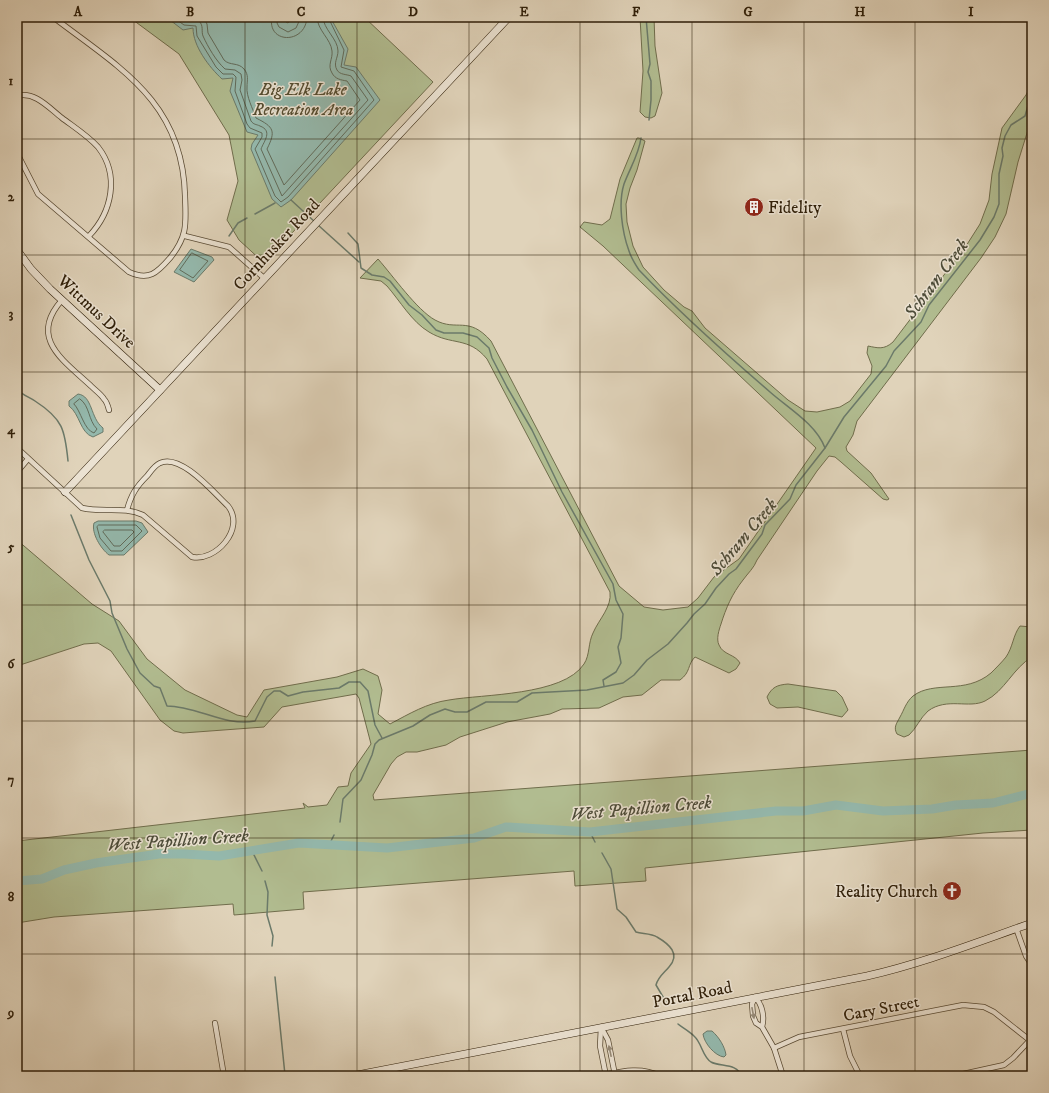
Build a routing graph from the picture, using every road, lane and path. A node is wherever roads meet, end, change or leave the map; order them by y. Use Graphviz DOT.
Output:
graph roads {
  1 [pos="52,17"];
  2 [pos="509,17"];
  3 [pos="17,96"];
  4 [pos="17,153"];
  5 [pos="89,236"];
  6 [pos="185,236"];
  7 [pos="17,250"];
  8 [pos="264,278"];
  9 [pos="62,300"];
  10 [pos="160,390"];
  11 [pos="109,410"];
  12 [pos="17,448"];
  13 [pos="28,459"];
  14 [pos="17,472"];
  15 [pos="65,492"];
  16 [pos="127,510"];
  17 [pos="1032,923"];
  18 [pos="1016,928"];
  19 [pos="1032,965"];
  20 [pos="755,996"];
  21 [pos="215,1023"];
  22 [pos="601,1027"];
  23 [pos="762,1027"];
  24 [pos="843,1029"];
  25 [pos="1031,1041"];
  26 [pos="774,1048"];
  27 [pos="977,1074"];
  28 [pos="606,1075"];
  29 [pos="615,1075"];
  30 [pos="224,1076"];
  31 [pos="352,1076"];
  32 [pos="598,1076"];
  33 [pos="660,1076"];
  34 [pos="783,1076"];
  35 [pos="860,1076"];
  36 [pos="954,1076"];
  1 -- 6 [label="street"];
  2 -- 8 [label="street, Cornhusker Road"];
  3 -- 5 [label="street"];
  4 -- 5 [label="street"];
  5 -- 6 [label="street"];
  6 -- 8 [label="street"];
  7 -- 9 [label="street, Wittmus Drive"];
  8 -- 10 [label="street, Cornhusker Road"];
  9 -- 10 [label="street, Wittmus Drive"];
  9 -- 11 [label="street"];
  10 -- 15 [label="street, Cornhusker Road"];
  12 -- 13 [label="street"];
  13 -- 14 [label="street"];
  13 -- 15 [label="street"];
  15 -- 16 [label="street"];
  16 -- 16 [label="street"];
  17 -- 18 [label="street, Portal Road"];
  18 -- 19 [label="street"];
  18 -- 20 [label="street, Portal Road"];
  20 -- 22 [label="street, Portal Road"];
  20 -- 23 [label="street"];
  20 -- 23 [label="street, one-way"];
  21 -- 30 [label="street"];
  22 -- 28 [label="street"];
  29 -- 22 [label="street, one-way"];
  22 -- 31 [label="street, Portal Road"];
  23 -- 26 [label="street"];
  24 -- 25 [label="street, Cary Street"];
  24 -- 26 [label="street, Cary Street"];
  24 -- 35 [label="street"];
  25 -- 27 [label="street"];
  26 -- 34 [label="street"];
  27 -- 36 [label="street"];
  28 -- 29 [label="street"];
  28 -- 32 [label="street"];
  29 -- 33 [label="street"];
}
